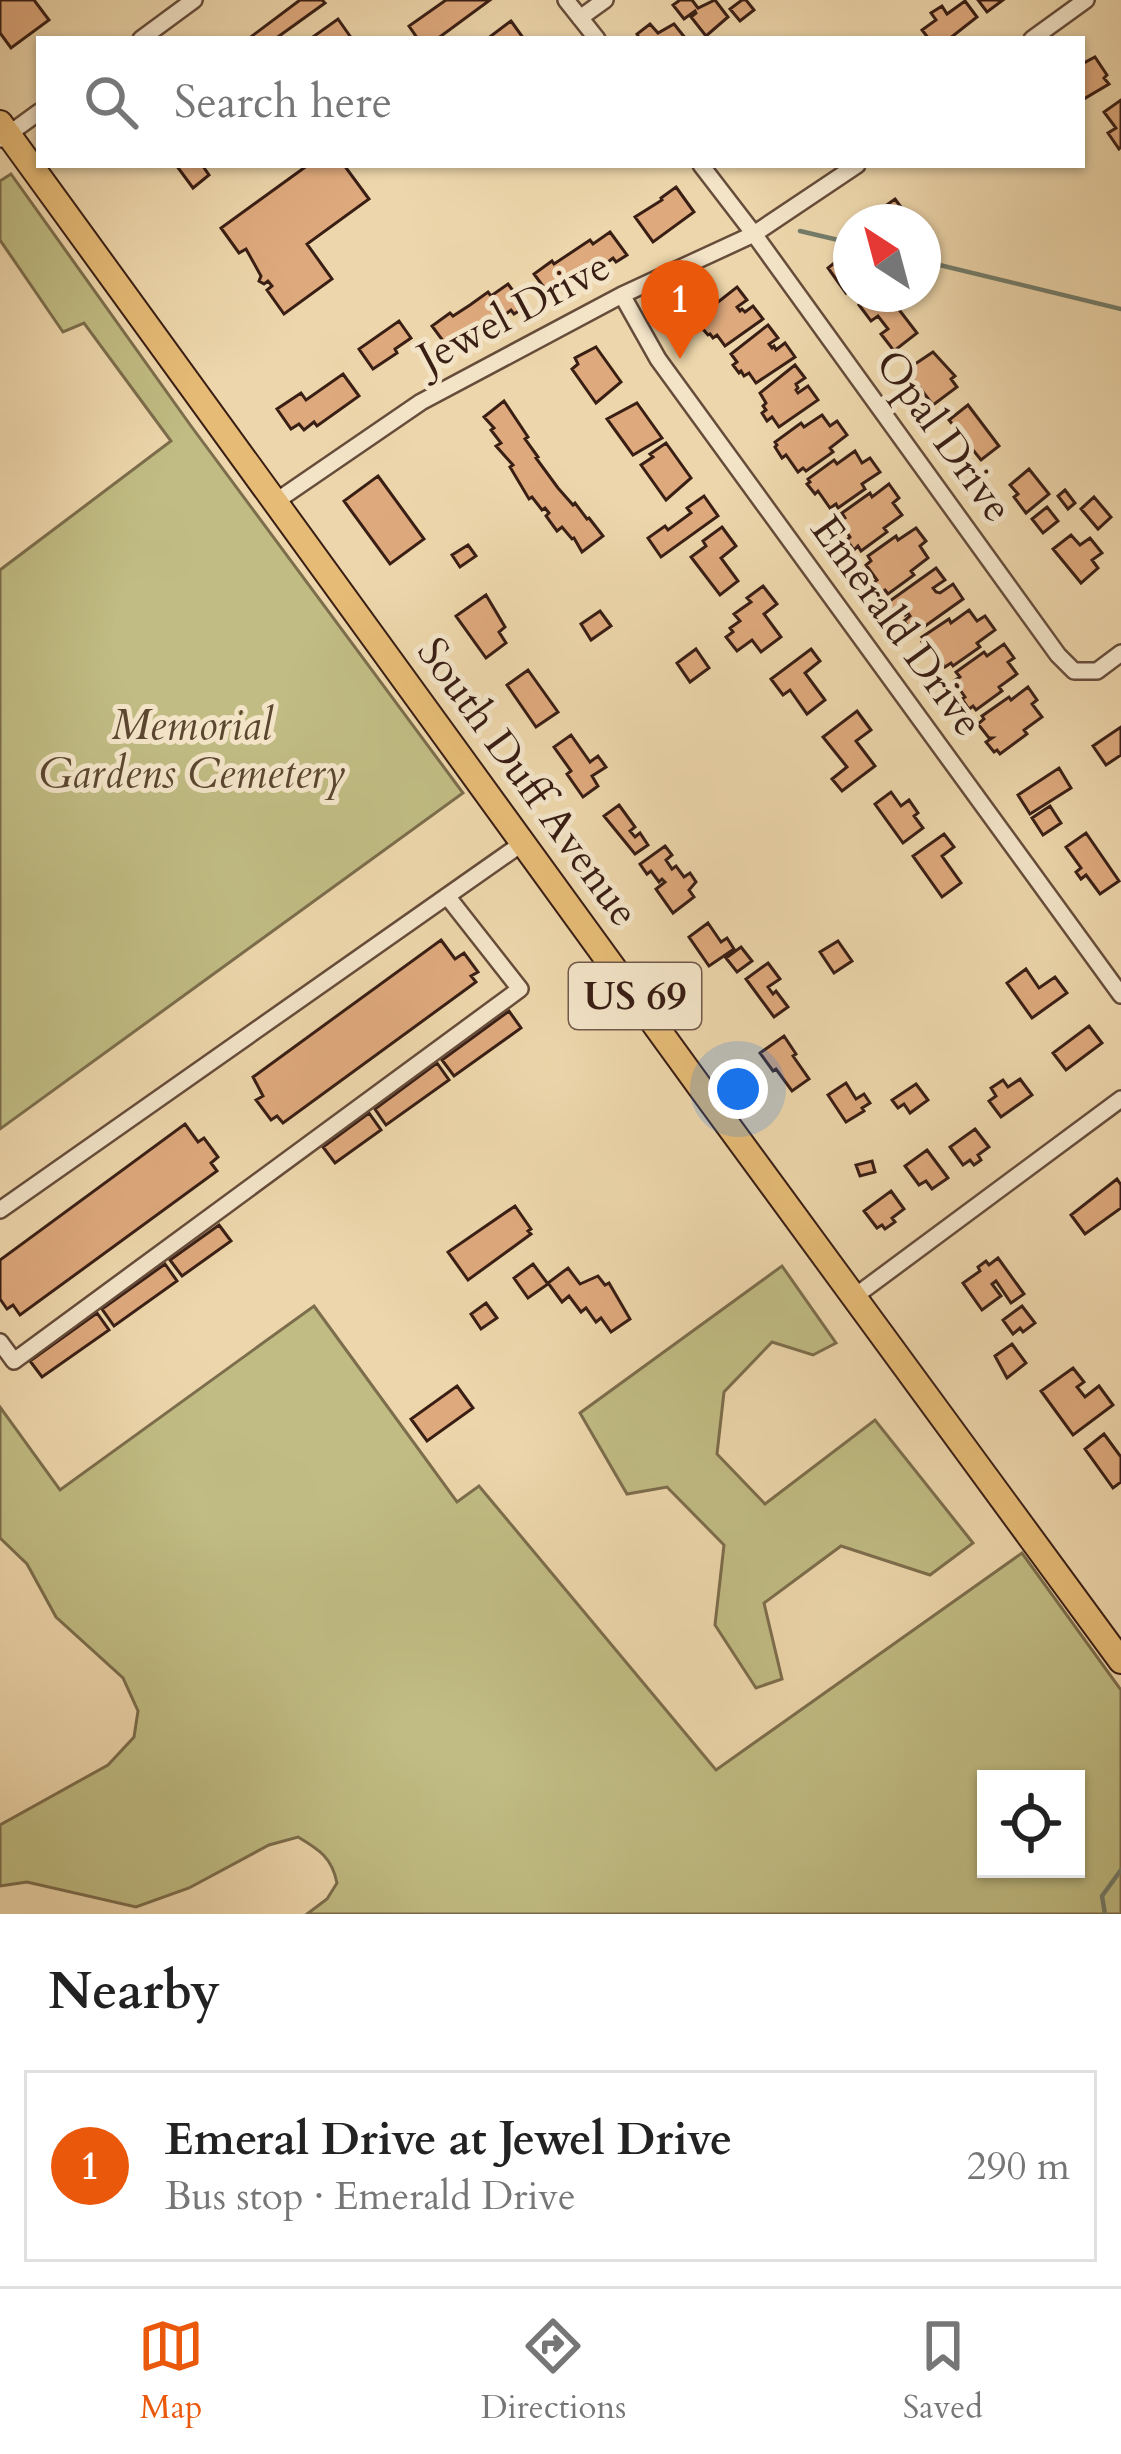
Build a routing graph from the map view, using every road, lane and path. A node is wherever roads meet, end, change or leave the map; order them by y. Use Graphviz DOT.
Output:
graph roads {
  1 [pos="194,0"];
  2 [pos="566,0"];
  3 [pos="605,0"];
  4 [pos="1086,0"];
  5 [pos="580,19"];
  6 [pos="145,36"];
  7 [pos="594,36"];
  8 [pos="1036,36"];
  9 [pos="36,114"];
  10 [pos="3,133"];
  11 [pos="703,168"];
  12 [pos="853,168"];
  13 [pos="754,234"];
  14 [pos="622,295"];
  15 [pos="275,502"];
  16 [pos="1121,653"];
  17 [pos="524,842"];
  18 [pos="447,896"];
  19 [pos="1121,995"];
  20 [pos="1121,1099"];
  21 [pos="0,1210"];
  22 [pos="854,1297"];
  23 [pos="0,1342"];
  24 [pos="1121,1661"];
  1 -- 6 [label="street"];
  2 -- 5 [label="street"];
  3 -- 5 [label="street"];
  4 -- 8 [label="street"];
  5 -- 7 [label="street"];
  9 -- 10 [label="street"];
  10 -- 15 [label="main road, South Duff Avenue / US 69"];
  11 -- 13 [label="street, Opal Drive"];
  12 -- 13 [label="street, Jewel Drive"];
  13 -- 14 [label="street, Jewel Drive"];
  13 -- 16 [label="street, Opal Drive"];
  14 -- 15 [label="street, Jewel Drive"];
  14 -- 19 [label="street, Emerald Drive"];
  15 -- 17 [label="main road, South Duff Avenue / US 69"];
  17 -- 18 [label="street"];
  17 -- 22 [label="main road, South Duff Avenue / US 69"];
  18 -- 21 [label="street"];
  18 -- 23 [label="street"];
  20 -- 22 [label="street"];
  22 -- 24 [label="main road, South Duff Avenue / US 69"];
}
